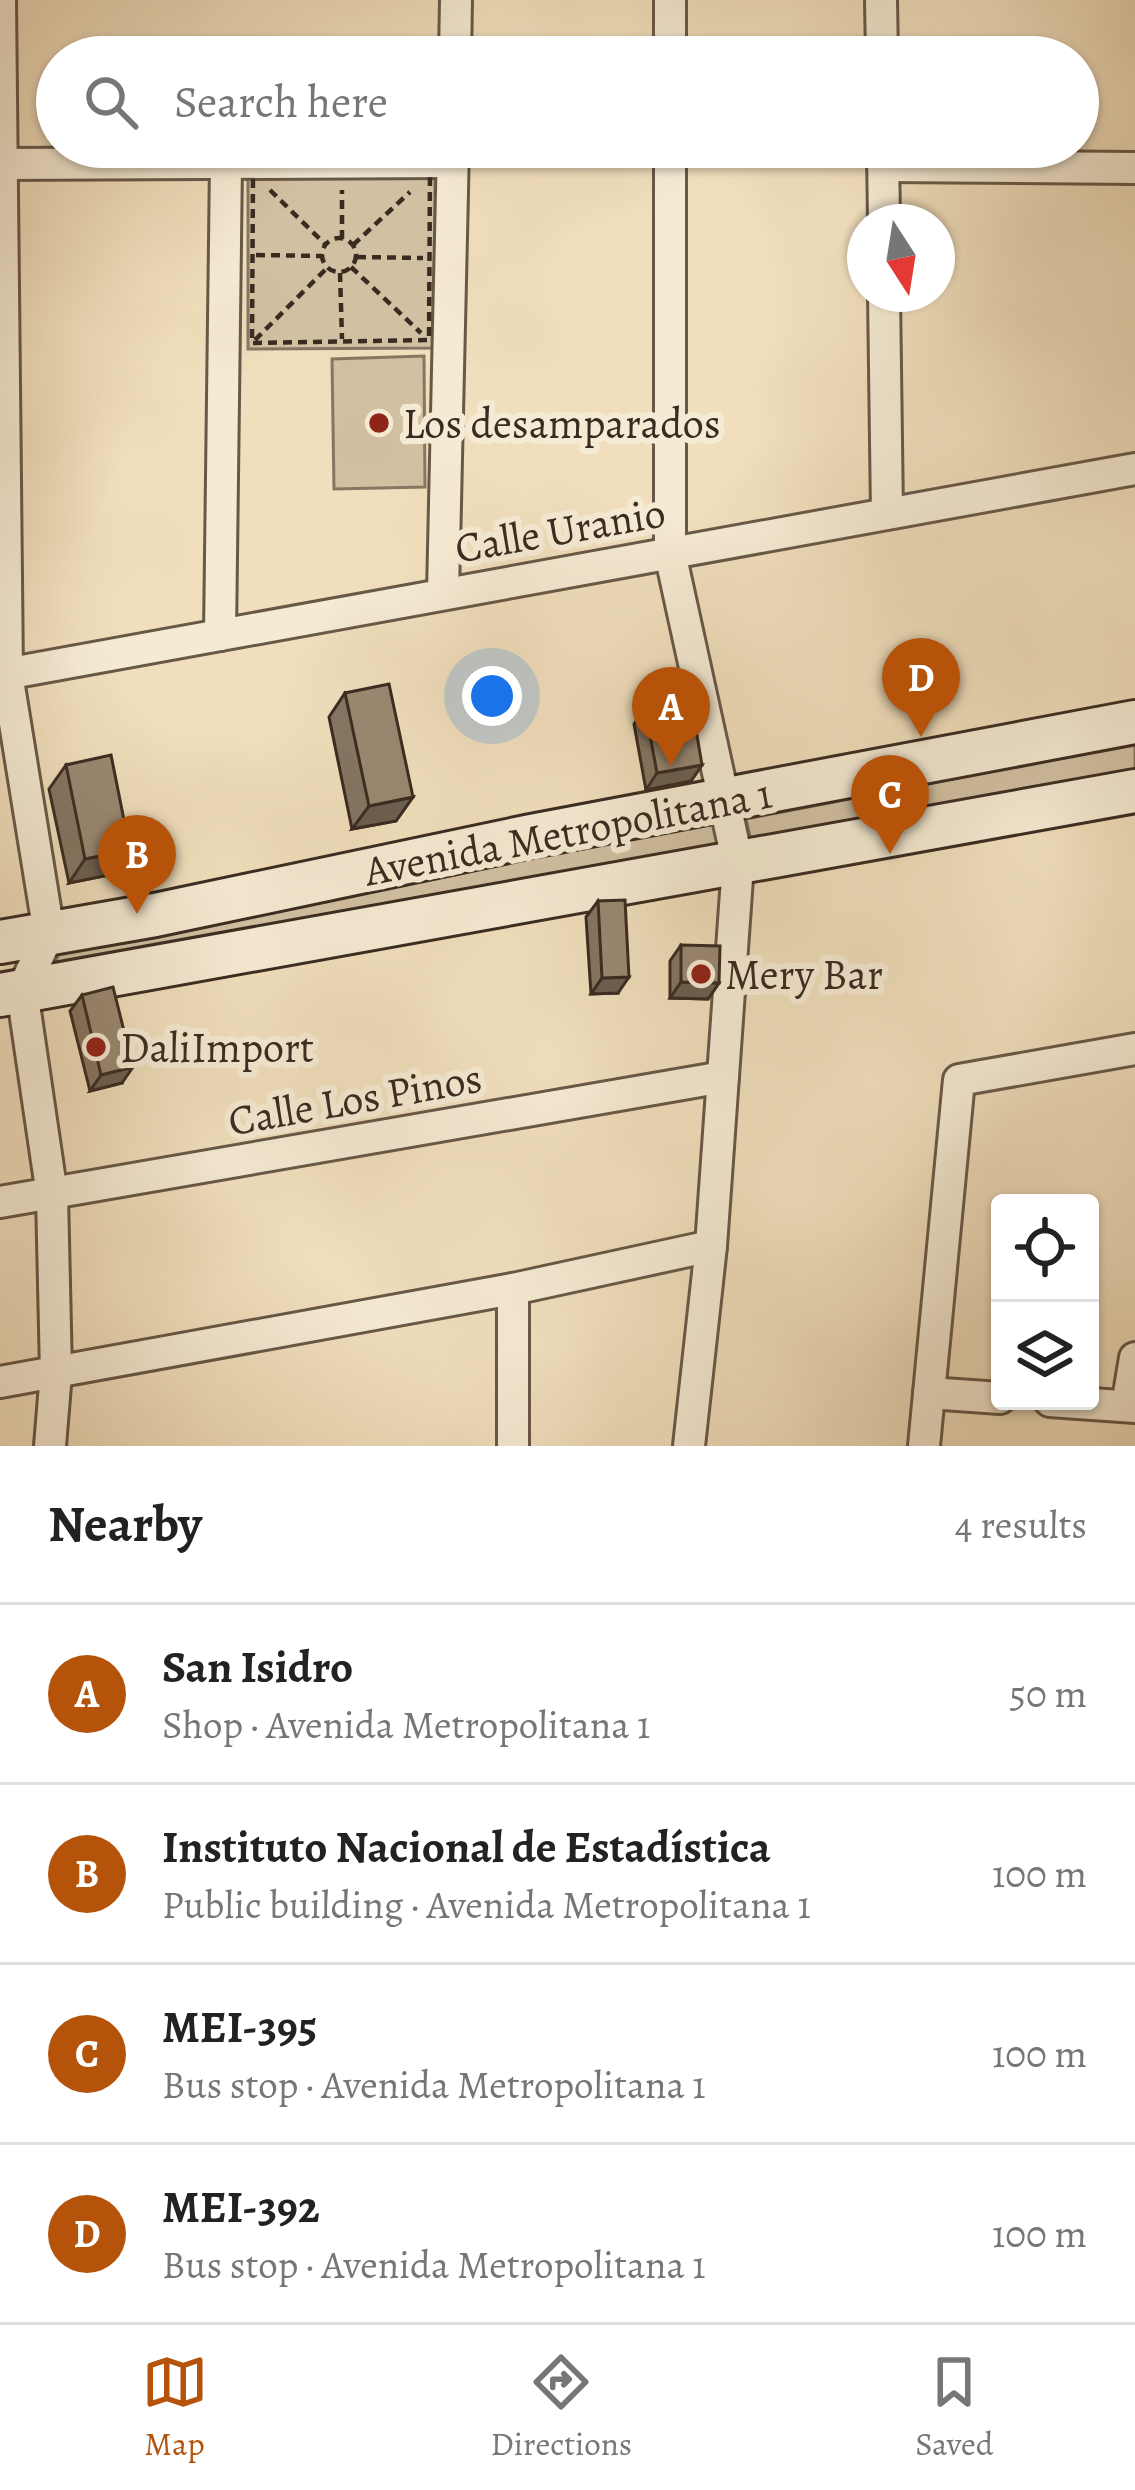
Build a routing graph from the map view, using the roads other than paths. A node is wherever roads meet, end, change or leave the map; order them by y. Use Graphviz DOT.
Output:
graph roads {
  1 [pos="0,0"];
  2 [pos="456,0"];
  3 [pos="670,0"];
  4 [pos="881,0"];
  5 [pos="455,36"];
  6 [pos="670,36"];
  7 [pos="882,36"];
  8 [pos="0,164"];
  9 [pos="36,165"];
  10 [pos="1099,166"];
  11 [pos="239,168"];
  12 [pos="445,168"];
  13 [pos="670,168"];
  14 [pos="883,168"];
  15 [pos="1135,168"];
  16 [pos="884,204"];
  17 [pos="884,312"];
  18 [pos="1135,469"];
  19 [pos="887,513"];
  20 [pos="670,553"];
  21 [pos="442,593"];
  22 [pos="220,634"];
  23 [pos="3,674"];
  24 [pos="1135,722"];
  25 [pos="1135,791"];
  26 [pos="724,802"];
  27 [pos="738,864"];
  28 [pos="49,933"];
  29 [pos="0,942"];
  30 [pos="11,993"];
  31 [pos="1135,1049"];
  32 [pos="723,1077"];
  33 [pos="52,1195"];
  34 [pos="0,1202"];
  35 [pos="711,1246"];
  36 [pos="513,1289"];
  37 [pos="1135,1358"];
  38 [pos="56,1373"];
  39 [pos="0,1382"];
  40 [pos="929,1393"];
  41 [pos="991,1396"];
  42 [pos="1099,1405"];
  43 [pos="1131,1407"];
  44 [pos="50,1446"];
  45 [pos="513,1446"];
  46 [pos="689,1446"];
  47 [pos="924,1446"];
  1 -- 8 [label="street"];
  2 -- 5 [label="street"];
  3 -- 6 [label="street"];
  4 -- 7 [label="street"];
  8 -- 9 [label="street"];
  8 -- 23 [label="street"];
  10 -- 15 [label="street"];
  11 -- 22 [label="street"];
  12 -- 21 [label="street"];
  13 -- 20 [label="street"];
  14 -- 16 [label="street"];
  17 -- 19 [label="street"];
  18 -- 19 [label="street, Calle Uranio"];
  19 -- 20 [label="street, Calle Uranio"];
  20 -- 21 [label="street, Calle Uranio"];
  20 -- 26 [label="street"];
  21 -- 22 [label="street, Calle Uranio"];
  22 -- 23 [label="street, Calle Uranio"];
  23 -- 28 [label="street"];
  24 -- 26 [label="main road, Avenida Metropolitana 1"];
  25 -- 27 [label="main road, Avenida Metropolitana 1"];
  26 -- 27 [label="street"];
  26 -- 28 [label="main road, Avenida Metropolitana 1"];
  27 -- 30 [label="main road, Avenida Metropolitana 1"];
  27 -- 32 [label="street"];
  28 -- 29 [label="main road, Avenida Metropolitana 1"];
  28 -- 30 [label="street"];
  30 -- 33 [label="street"];
  31 -- 40 [label="street"];
  32 -- 33 [label="street, Calle Los Pinos"];
  32 -- 35 [label="street"];
  33 -- 34 [label="street, Calle Los Pinos"];
  33 -- 38 [label="street"];
  35 -- 36 [label="street"];
  35 -- 46 [label="street"];
  36 -- 38 [label="street"];
  36 -- 45 [label="street"];
  37 -- 43 [label="street"];
  38 -- 39 [label="street"];
  38 -- 44 [label="street"];
  40 -- 41 [label="street"];
  40 -- 47 [label="street"];
  42 -- 43 [label="street"];
}
